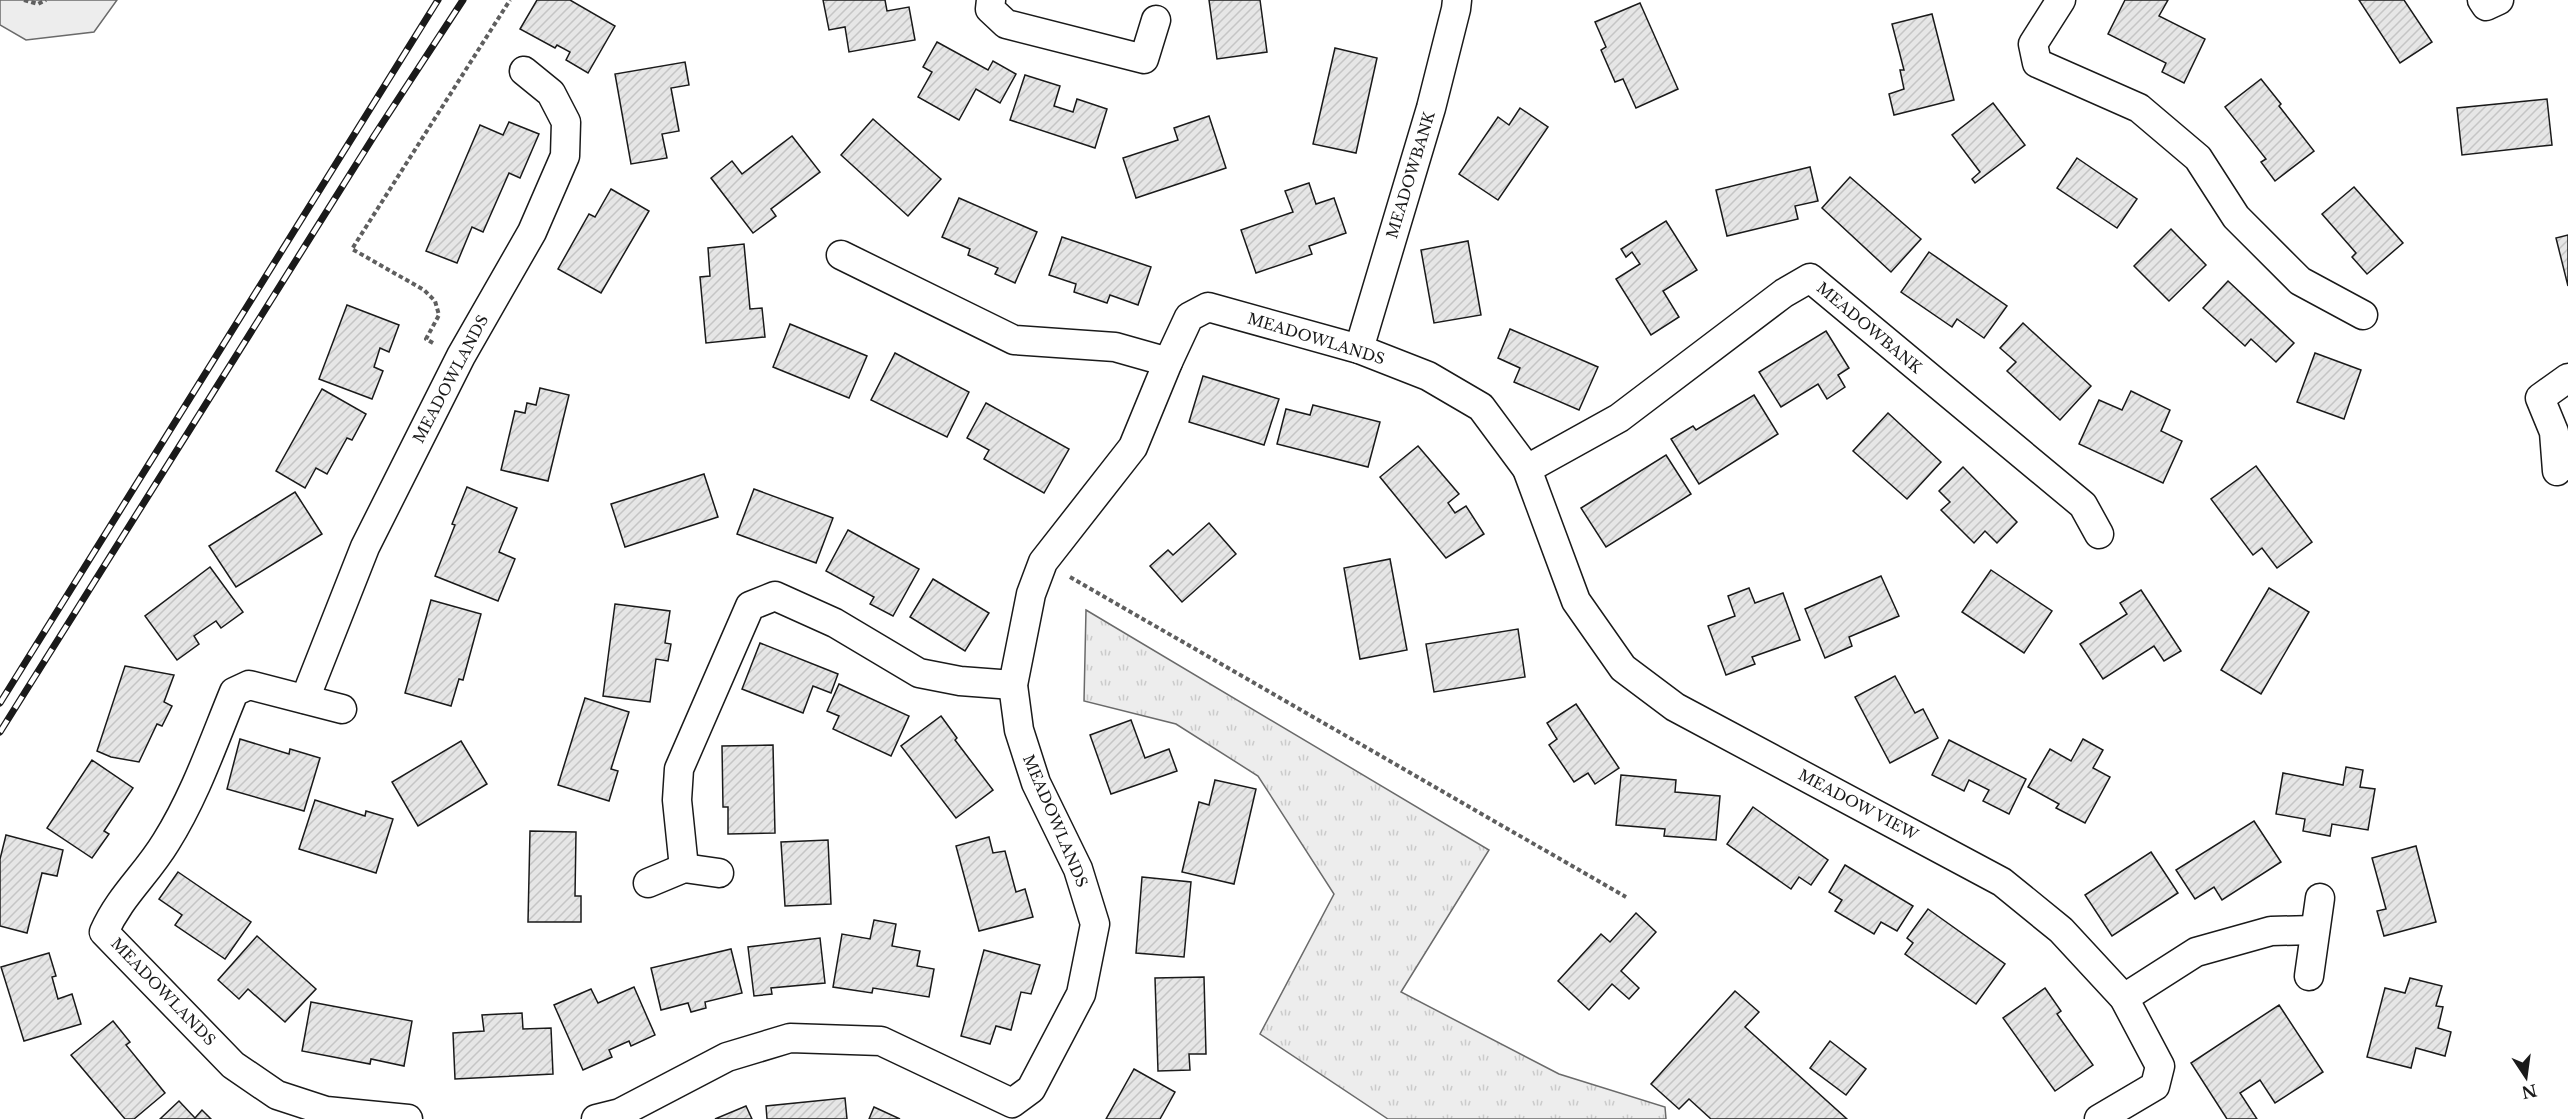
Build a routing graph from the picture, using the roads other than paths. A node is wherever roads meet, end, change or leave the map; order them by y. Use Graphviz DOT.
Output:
graph roads {
  1 [pos="991,0"];
  2 [pos="1457,0"];
  3 [pos="2061,0"];
  4 [pos="2482,0"];
  5 [pos="2499,0"];
  6 [pos="1156,20"];
  7 [pos="524,71"];
  8 [pos="841,255"];
  9 [pos="2362,315"];
  10 [pos="1359,349"];
  11 [pos="1168,362"];
  12 [pos="2568,378"];
  13 [pos="1527,469"];
  14 [pos="2557,471"];
  15 [pos="2099,534"];
  16 [pos="1013,686"];
  17 [pos="305,699"];
  18 [pos="342,709"];
  19 [pos="684,868"];
  20 [pos="720,873"];
  21 [pos="648,883"];
  22 [pos="2320,898"];
  23 [pos="2315,930"];
  24 [pos="2309,976"];
  25 [pos="2124,998"];
  26 [pos="408,1119"];
  27 [pos="596,1119"];
  28 [pos="2099,1119"];
  1 -- 6 [label="street"];
  2 -- 10 [label="street, MEADOWBANK"];
  3 -- 9 [label="street"];
  4 -- 5 [label="street"];
  7 -- 17 [label="street, MEADOWLANDS"];
  8 -- 11 [label="street"];
  10 -- 11 [label="street, MEADOWLANDS"];
  10 -- 13 [label="street, MEADOWLANDS"];
  11 -- 16 [label="street, MEADOWLANDS"];
  12 -- 14 [label="street"];
  13 -- 15 [label="street, MEADOWBANK"];
  13 -- 25 [label="street, MEADOW VIEW"];
  16 -- 19 [label="street"];
  16 -- 27 [label="street, MEADOWLANDS"];
  17 -- 18 [label="street, MEADOWLANDS"];
  17 -- 26 [label="street, MEADOWLANDS"];
  19 -- 20 [label="street"];
  19 -- 21 [label="street"];
  22 -- 23 [label="street"];
  23 -- 24 [label="street"];
  23 -- 25 [label="street"];
  25 -- 28 [label="street, MEADOW VIEW"];
}
